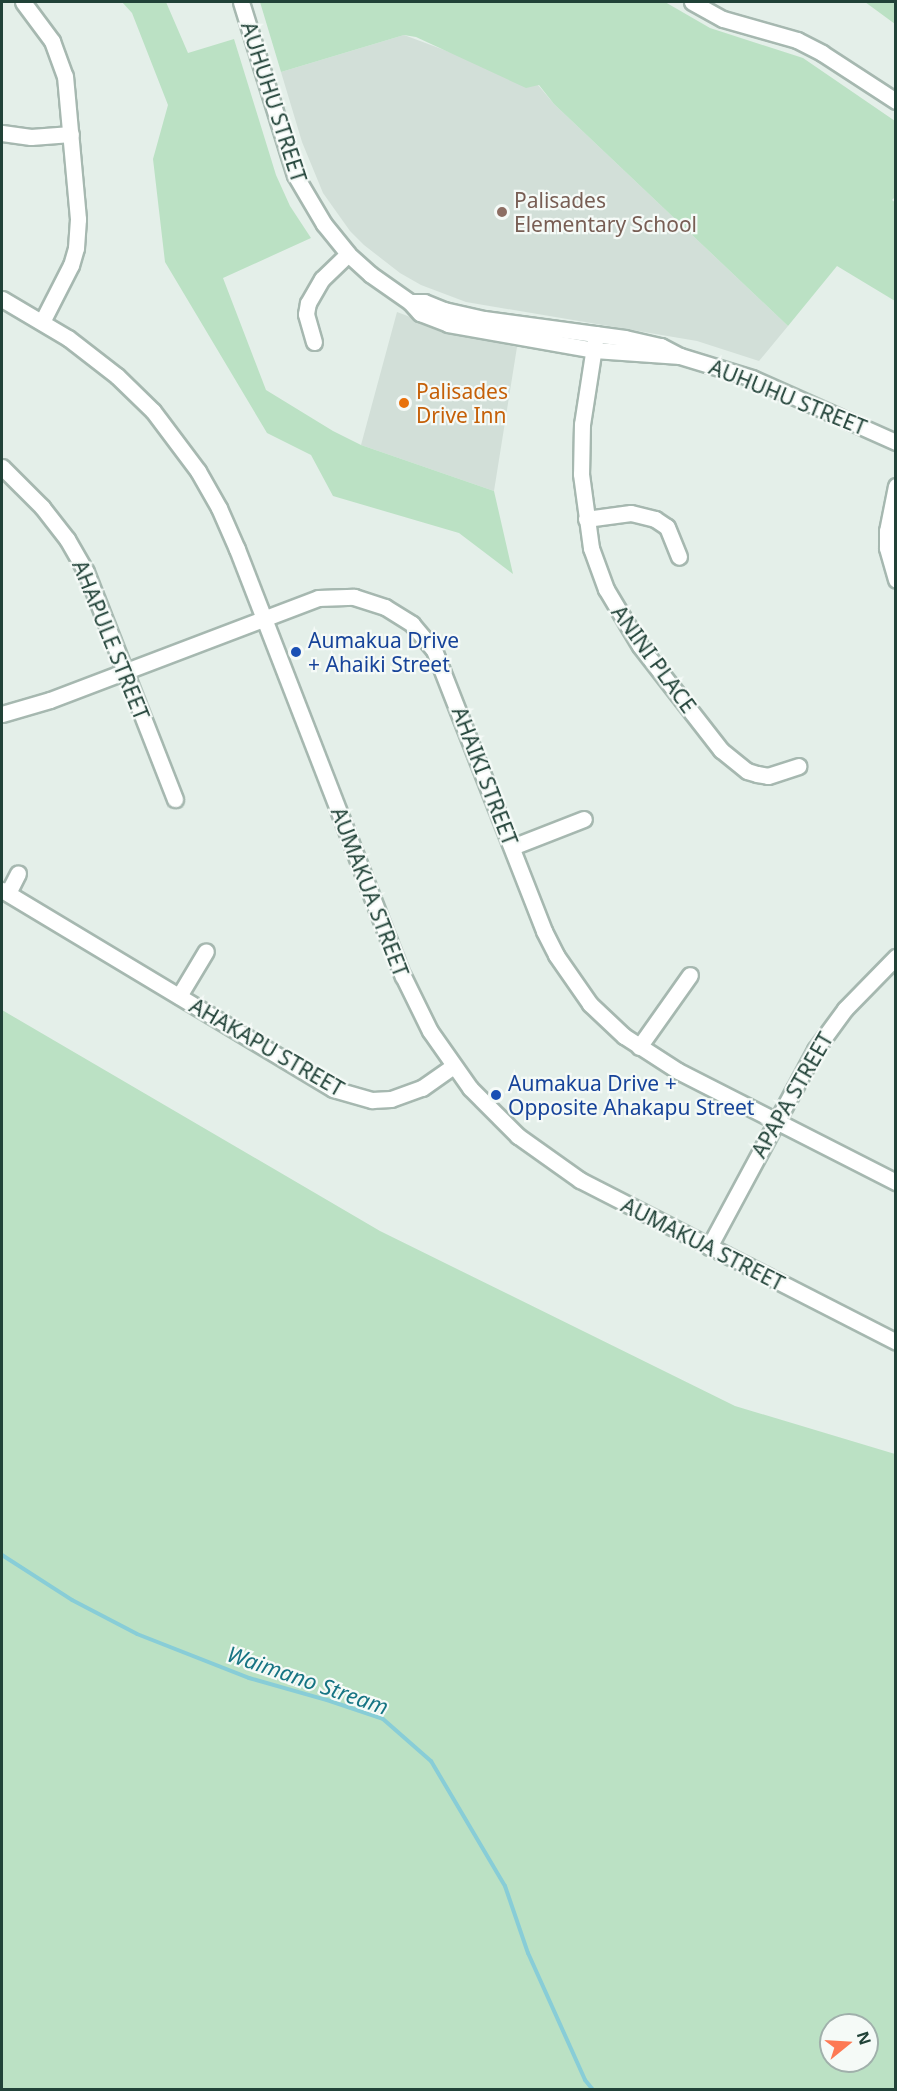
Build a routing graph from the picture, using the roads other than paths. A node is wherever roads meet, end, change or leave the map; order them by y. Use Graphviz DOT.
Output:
graph roads {
  1 [pos="23,2"];
  2 [pos="241,2"];
  3 [pos="692,2"];
  4 [pos="896,101"];
  5 [pos="2,134"];
  6 [pos="71,134"];
  7 [pos="348,254"];
  8 [pos="2,299"];
  9 [pos="42,322"];
  10 [pos="314,342"];
  11 [pos="595,342"];
  12 [pos="896,442"];
  13 [pos="2,467"];
  14 [pos="896,486"];
  15 [pos="586,519"];
  16 [pos="679,557"];
  17 [pos="896,580"];
  18 [pos="264,617"];
  19 [pos="125,671"];
  20 [pos="2,714"];
  21 [pos="798,766"];
  22 [pos="175,799"];
  23 [pos="584,819"];
  24 [pos="512,847"];
  25 [pos="18,873"];
  26 [pos="5,892"];
  27 [pos="206,951"];
  28 [pos="896,957"];
  29 [pos="690,975"];
  30 [pos="179,996"];
  31 [pos="639,1047"];
  32 [pos="453,1066"];
  33 [pos="775,1121"];
  34 [pos="896,1182"];
  35 [pos="709,1247"];
  36 [pos="896,1342"];
  1 -- 6 [label="street"];
  2 -- 7 [label="street, AUHUHU STREET"];
  3 -- 4 [label="street"];
  5 -- 6 [label="street"];
  6 -- 9 [label="street"];
  7 -- 10 [label="street"];
  7 -- 11 [label="street, AUHUHU STREET"];
  8 -- 9 [label="street, AUMAKUA STREET"];
  9 -- 18 [label="street, AUMAKUA STREET"];
  11 -- 12 [label="street, AUHUHU STREET"];
  11 -- 15 [label="street, ANINI PLACE"];
  13 -- 19 [label="street, AHAPULE STREET"];
  14 -- 17 [label="street"];
  15 -- 16 [label="street"];
  15 -- 21 [label="street, ANINI PLACE"];
  18 -- 19 [label="street, AHAIKI STREET"];
  18 -- 24 [label="street, AHAIKI STREET"];
  18 -- 32 [label="street, AUMAKUA STREET"];
  19 -- 20 [label="street, AHAIKI STREET"];
  19 -- 22 [label="street, AHAPULE STREET"];
  23 -- 24 [label="street"];
  24 -- 31 [label="street, AHAIKI STREET"];
  25 -- 26 [label="street, AHAKAPU STREET"];
  26 -- 30 [label="street, AHAKAPU STREET"];
  27 -- 30 [label="street, AHAKAPU STREET"];
  28 -- 33 [label="street, APAPA STREET"];
  29 -- 31 [label="street"];
  30 -- 32 [label="street, AHAKAPU STREET"];
  31 -- 33 [label="street, AHAIKI STREET"];
  32 -- 35 [label="street, AUMAKUA STREET"];
  33 -- 34 [label="street, AHAIKI STREET"];
  33 -- 35 [label="street, APAPA STREET"];
  35 -- 36 [label="street, AUMAKUA STREET"];
}
